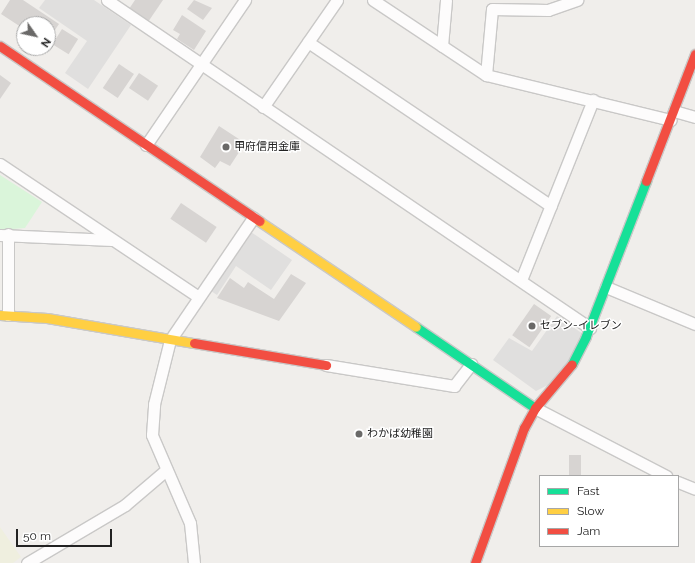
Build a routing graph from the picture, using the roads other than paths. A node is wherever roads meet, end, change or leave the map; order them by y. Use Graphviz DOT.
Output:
graph roads {
  1 [pos="107,0"];
  2 [pos="245,0"];
  3 [pos="337,0"];
  4 [pos="373,0"];
  5 [pos="446,0"];
  6 [pos="577,0"];
  7 [pos="124,5"];
  8 [pos="308,42"];
  9 [pos="0,46"];
  10 [pos="442,46"];
  11 [pos="695,54"];
  12 [pos="200,63"];
  13 [pos="486,75"];
  14 [pos="593,100"];
  15 [pos="264,107"];
  16 [pos="672,116"];
  17 [pos="695,117"];
  18 [pos="146,145"];
  19 [pos="0,164"];
  20 [pos="551,206"];
  21 [pos="253,218"];
  22 [pos="4,234"];
  23 [pos="113,240"];
  24 [pos="521,280"];
  25 [pos="606,287"];
  26 [pos="199,297"];
  27 [pos="4,315"];
  28 [pos="695,324"];
  29 [pos="590,328"];
  30 [pos="170,340"];
  31 [pos="471,364"];
  32 [pos="326,365"];
  33 [pos="536,408"];
  34 [pos="165,472"];
  35 [pos="664,475"];
  36 [pos="679,482"];
  37 [pos="695,489"];
  38 [pos="27,563"];
  39 [pos="194,563"];
  40 [pos="476,563"];
  1 -- 7 [label="street"];
  2 -- 12 [label="street"];
  3 -- 8 [label="street"];
  4 -- 10 [label="street"];
  5 -- 10 [label="street"];
  6 -- 13 [label="street"];
  7 -- 12 [label="street"];
  8 -- 15 [label="street"];
  8 -- 20 [label="street"];
  9 -- 18 [label="street"];
  10 -- 13 [label="street"];
  11 -- 16 [label="street"];
  12 -- 15 [label="street"];
  12 -- 18 [label="street"];
  13 -- 14 [label="street"];
  14 -- 16 [label="street"];
  14 -- 20 [label="street"];
  15 -- 24 [label="street"];
  16 -- 17 [label="street"];
  16 -- 25 [label="street"];
  18 -- 21 [label="street"];
  19 -- 23 [label="street"];
  20 -- 24 [label="street"];
  21 -- 26 [label="street"];
  21 -- 31 [label="street"];
  22 -- 23 [label="street"];
  22 -- 27 [label="street"];
  23 -- 26 [label="street"];
  24 -- 29 [label="street"];
  25 -- 28 [label="street"];
  25 -- 29 [label="street"];
  26 -- 30 [label="street"];
  27 -- 30 [label="street"];
  29 -- 33 [label="street"];
  30 -- 32 [label="street"];
  30 -- 34 [label="street"];
  31 -- 32 [label="street"];
  31 -- 33 [label="street"];
  33 -- 35 [label="street"];
  33 -- 40 [label="street"];
  34 -- 38 [label="street"];
  34 -- 39 [label="street"];
  36 -- 37 [label="street"];
}
